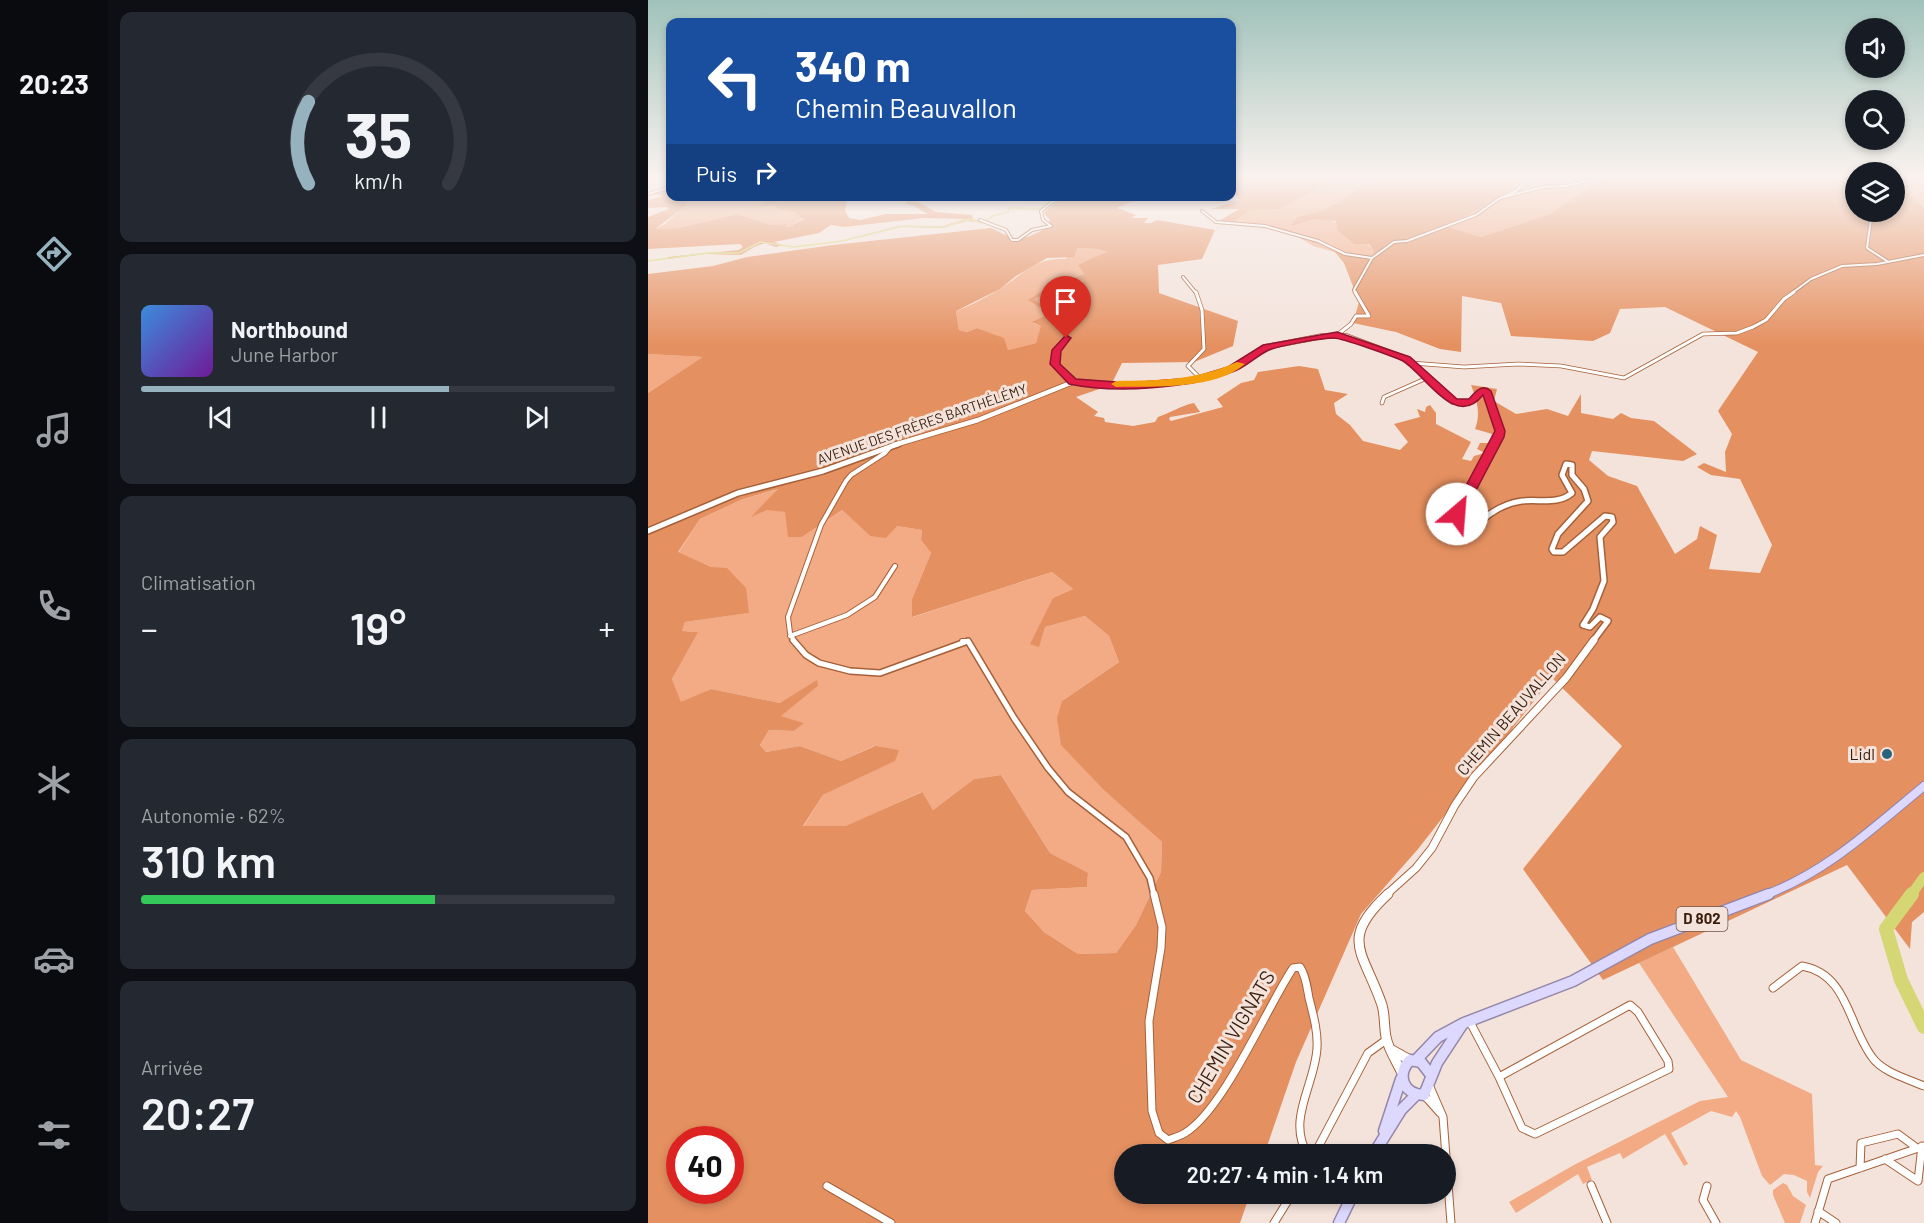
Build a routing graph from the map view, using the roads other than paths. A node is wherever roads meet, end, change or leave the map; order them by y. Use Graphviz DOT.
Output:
graph roads {
  1 [pos="1007,232"];
  2 [pos="1029,232"];
  3 [pos="1285,232"];
  4 [pos="1430,232"];
  5 [pos="1869,232"];
  6 [pos="1924,255"];
  7 [pos="1372,258"];
  8 [pos="1888,261"];
  9 [pos="1183,277"];
  10 [pos="1049,317"];
  11 [pos="1337,335"];
  12 [pos="1413,363"];
  13 [pos="1427,378"];
  14 [pos="1201,379"];
  15 [pos="1073,382"];
  16 [pos="1382,403"];
  17 [pos="891,446"];
  18 [pos="648,531"];
  19 [pos="895,566"];
  20 [pos="790,636"];
  21 [pos="1924,786"];
  22 [pos="1773,988"];
  23 [pos="1466,1022"];
  24 [pos="1388,1044"];
  25 [pos="1413,1060"];
  26 [pos="1401,1075"];
  27 [pos="1431,1075"];
  28 [pos="1498,1077"];
  29 [pos="1924,1086"];
  30 [pos="1423,1093"];
  31 [pos="1381,1139"];
  32 [pos="1302,1144"];
  33 [pos="1320,1144"];
  34 [pos="1378,1144"];
  35 [pos="1921,1147"];
  36 [pos="1885,1159"];
  37 [pos="1860,1168"];
  38 [pos="1591,1185"];
  39 [pos="827,1186"];
  40 [pos="1707,1186"];
  41 [pos="1286,1204"];
  42 [pos="1348,1204"];
  43 [pos="1818,1211"];
  44 [pos="891,1223"];
  45 [pos="1274,1223"];
  46 [pos="1339,1223"];
  47 [pos="1451,1223"];
  48 [pos="1607,1223"];
  49 [pos="1716,1223"];
  50 [pos="1815,1223"];
  51 [pos="1836,1223"];
  1 -- 2 [label="street"];
  3 -- 7 [label="street"];
  4 -- 7 [label="street"];
  5 -- 8 [label="street"];
  6 -- 8 [label="street"];
  7 -- 11 [label="street"];
  8 -- 12 [label="street"];
  9 -- 14 [label="street"];
  10 -- 15 [label="street"];
  11 -- 12 [label="street, AVENUE DES FRÈRES BARTHÉLÉMY"];
  11 -- 14 [label="street, AVENUE DES FRÈRES BARTHÉLÉMY"];
  12 -- 13 [label="street, CHEMIN BEAUVALLON"];
  13 -- 16 [label="street"];
  13 -- 24 [label="street, CHEMIN BEAUVALLON"];
  14 -- 15 [label="street, AVENUE DES FRÈRES BARTHÉLÉMY"];
  15 -- 17 [label="street, AVENUE DES FRÈRES BARTHÉLÉMY"];
  17 -- 18 [label="street, AVENUE DES FRÈRES BARTHÉLÉMY"];
  17 -- 20 [label="street"];
  19 -- 20 [label="street"];
  20 -- 32 [label="street, CHEMIN VIGNATS"];
  21 -- 23 [label="main road, D 802"];
  22 -- 29 [label="street"];
  23 -- 25 [label="main road, D 802"];
  23 -- 27 [label="main road"];
  23 -- 28 [label="street"];
  24 -- 25 [label="street"];
  24 -- 26 [label="street, CHEMIN BEAUVALLON"];
  24 -- 33 [label="street"];
  25 -- 26 [label="main road"];
  25 -- 27 [label="main road"];
  26 -- 30 [label="main road"];
  26 -- 31 [label="main road"];
  27 -- 30 [label="main road"];
  28 -- 28 [label="street"];
  30 -- 31 [label="main road"];
  30 -- 47 [label="street"];
  31 -- 34 [label="main road"];
  35 -- 36 [label="street"];
  35 -- 36 [label="street"];
  35 -- 37 [label="street"];
  36 -- 37 [label="street"];
  37 -- 43 [label="street"];
  38 -- 48 [label="street"];
  39 -- 44 [label="street"];
  40 -- 49 [label="street"];
  41 -- 45 [label="street"];
  42 -- 46 [label="main road"];
  43 -- 50 [label="street"];
  43 -- 51 [label="street"];
}
